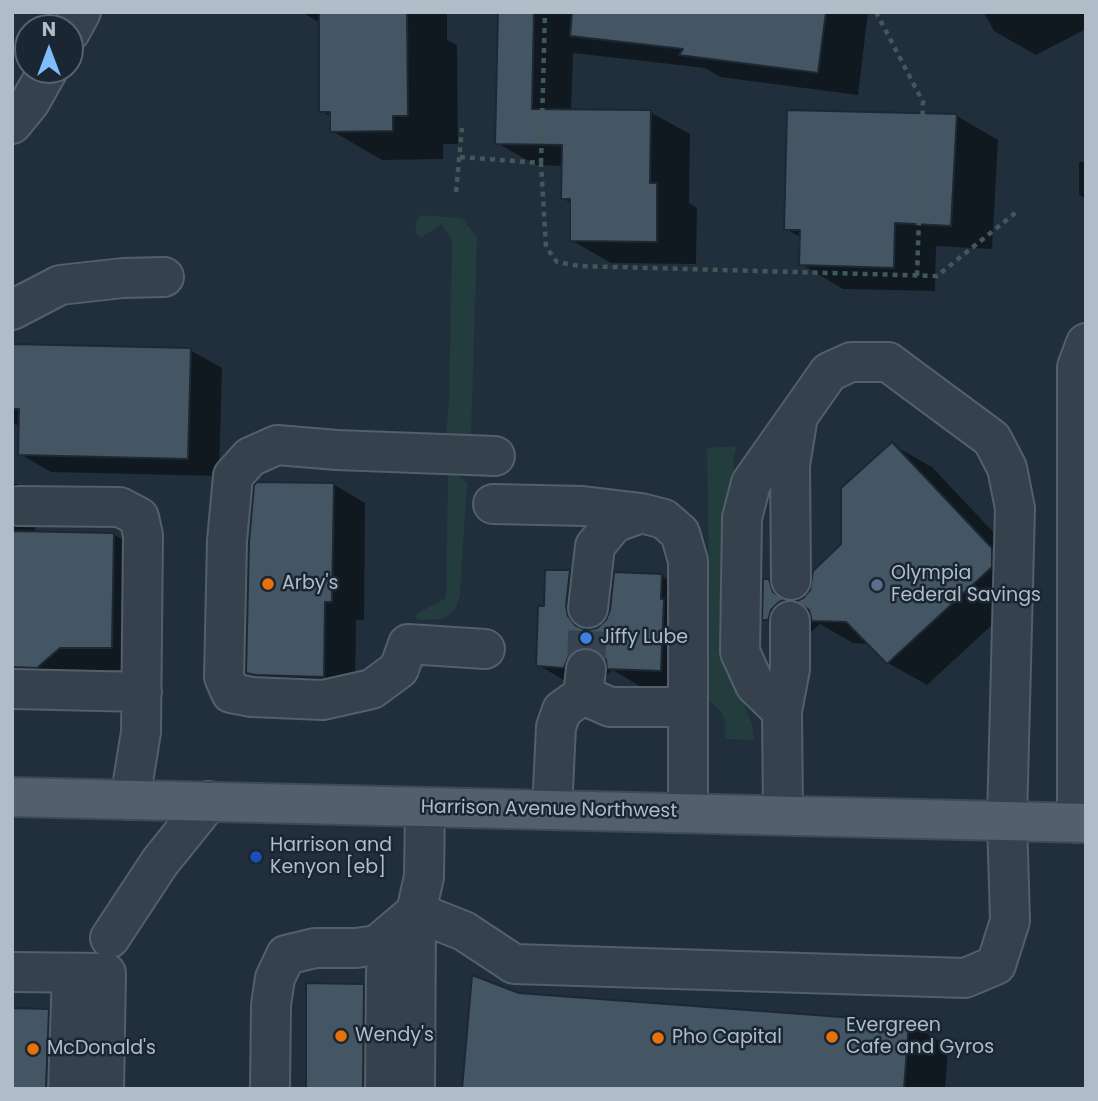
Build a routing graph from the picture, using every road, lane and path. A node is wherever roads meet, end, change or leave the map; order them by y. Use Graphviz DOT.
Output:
graph roads {
  1 [pos="545,12"];
  2 [pos="876,12"];
  3 [pos="40,84"];
  4 [pos="12,124"];
  5 [pos="462,128"];
  6 [pos="460,158"];
  7 [pos="541,163"];
  8 [pos="456,192"];
  9 [pos="1019,210"];
  10 [pos="917,276"];
  11 [pos="164,277"];
  12 [pos="12,310"];
  13 [pos="1086,343"];
  14 [pos="797,420"];
  15 [pos="495,456"];
  16 [pos="493,504"];
  17 [pos="18,506"];
  18 [pos="641,513"];
  19 [pos="791,580"];
  20 [pos="588,608"];
  21 [pos="1082,611"];
  22 [pos="790,621"];
  23 [pos="485,649"];
  24 [pos="12,689"];
  25 [pos="142,692"];
  26 [pos="688,707"];
  27 [pos="782,711"];
  28 [pos="12,797"];
  29 [pos="130,800"];
  30 [pos="209,801"];
  31 [pos="425,807"];
  32 [pos="552,810"];
  33 [pos="688,813"];
  34 [pos="783,815"];
  35 [pos="1007,821"];
  36 [pos="1082,823"];
  37 [pos="416,912"];
  38 [pos="110,938"];
  39 [pos="12,972"];
  40 [pos="72,973"];
  41 [pos="68,1089"];
  42 [pos="104,1089"];
  43 [pos="270,1089"];
  44 [pos="385,1089"];
  45 [pos="415,1089"];
  1 -- 7 [label="path"];
  2 -- 10 [label="path"];
  3 -- 4 [label="street"];
  5 -- 6 [label="path"];
  6 -- 7 [label="path"];
  6 -- 8 [label="path"];
  7 -- 10 [label="path"];
  9 -- 10 [label="path"];
  11 -- 12 [label="street"];
  13 -- 21 [label="street"];
  14 -- 19 [label="street"];
  14 -- 27 [label="street"];
  14 -- 35 [label="street"];
  15 -- 23 [label="street"];
  16 -- 18 [label="street"];
  17 -- 25 [label="street"];
  18 -- 20 [label="street"];
  18 -- 26 [label="street"];
  21 -- 36 [label="street"];
  22 -- 27 [label="street"];
  24 -- 25 [label="street"];
  25 -- 29 [label="street"];
  26 -- 32 [label="street"];
  26 -- 33 [label="street"];
  27 -- 34 [label="street"];
  28 -- 29 [label="main road, Harrison Avenue Northwest"];
  29 -- 30 [label="main road, Harrison Avenue Northwest"];
  30 -- 31 [label="main road, Harrison Avenue Northwest"];
  30 -- 38 [label="street"];
  31 -- 32 [label="main road, Harrison Avenue Northwest"];
  31 -- 37 [label="street"];
  32 -- 33 [label="main road, Harrison Avenue Northwest"];
  33 -- 34 [label="main road, Harrison Avenue Northwest"];
  34 -- 35 [label="main road, Harrison Avenue Northwest"];
  35 -- 36 [label="main road, Harrison Avenue Northwest"];
  35 -- 37 [label="street"];
  37 -- 43 [label="street"];
  37 -- 44 [label="street"];
  37 -- 45 [label="street"];
  39 -- 40 [label="street"];
  40 -- 41 [label="street"];
  40 -- 42 [label="street"];
}
